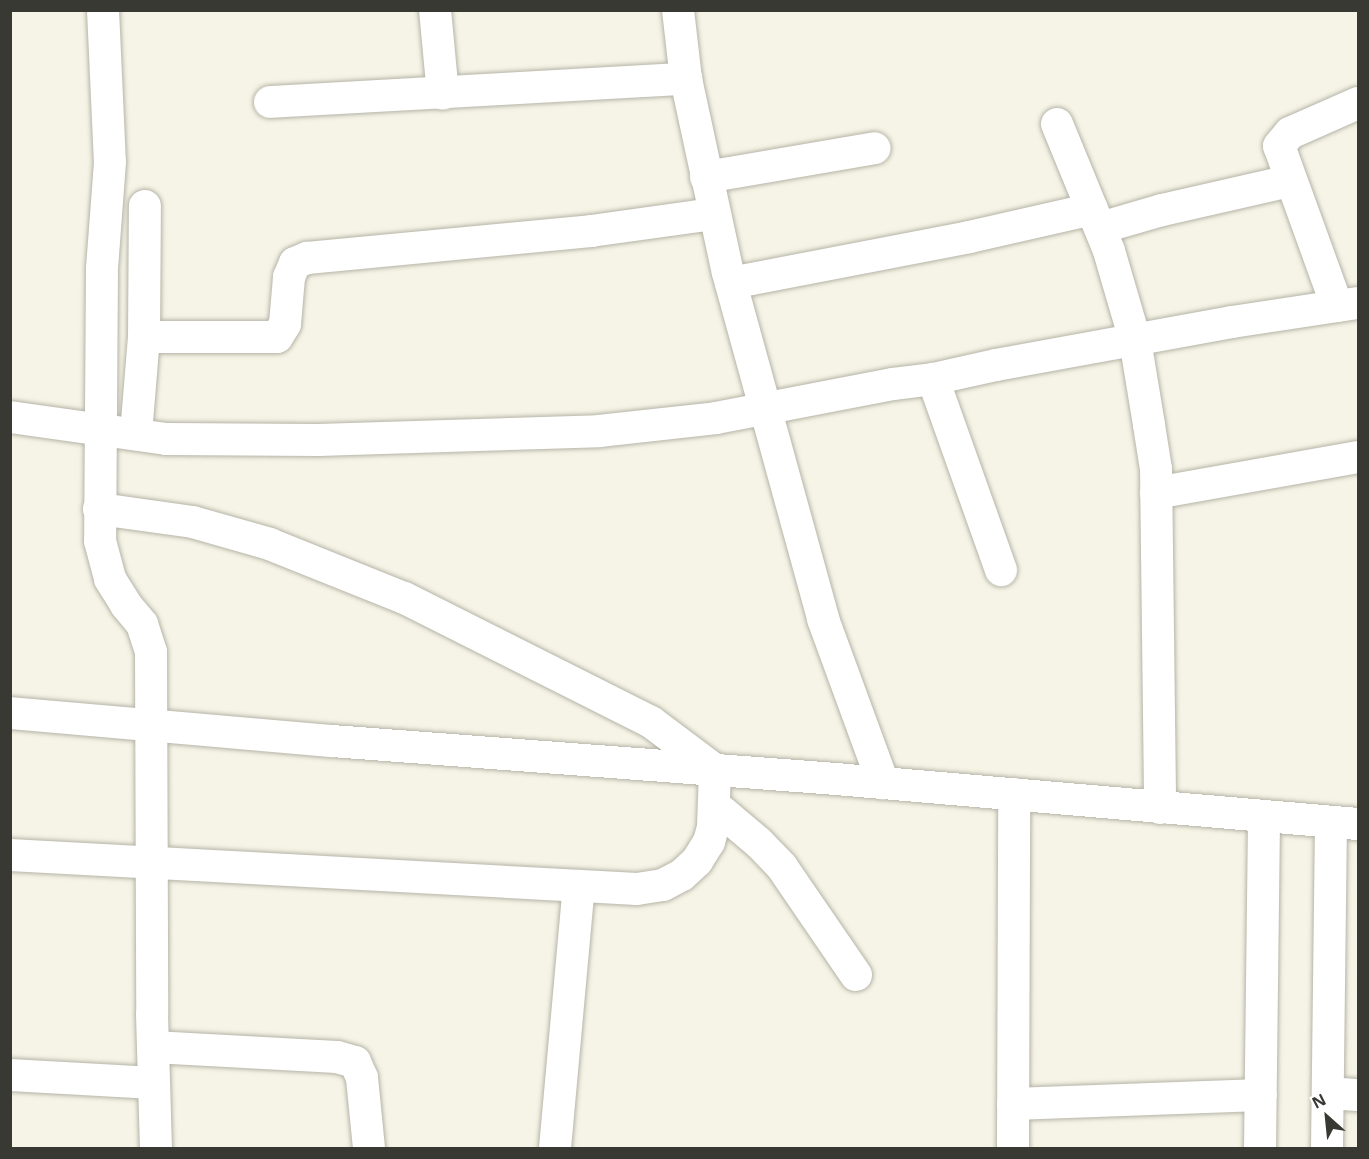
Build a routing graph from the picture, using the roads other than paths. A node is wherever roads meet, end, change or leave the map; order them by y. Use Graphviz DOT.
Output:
graph roads {
  1 [pos="103,10"];
  2 [pos="435,10"];
  3 [pos="678,10"];
  4 [pos="686,79"];
  5 [pos="443,94"];
  6 [pos="270,102"];
  7 [pos="1359,103"];
  8 [pos="1057,124"];
  9 [pos="875,148"];
  10 [pos="706,177"];
  11 [pos="1290,181"];
  12 [pos="145,206"];
  13 [pos="714,214"];
  14 [pos="1096,219"];
  15 [pos="730,283"];
  16 [pos="1348,305"];
  17 [pos="144,337"];
  18 [pos="1135,340"];
  19 [pos="933,380"];
  20 [pos="764,408"];
  21 [pos="10,417"];
  22 [pos="101,429"];
  23 [pos="136,434"];
  24 [pos="1359,457"];
  25 [pos="1156,493"];
  26 [pos="99,509"];
  27 [pos="1002,570"];
  28 [pos="10,714"];
  29 [pos="153,726"];
  30 [pos="715,770"];
  31 [pos="883,783"];
  32 [pos="1014,794"];
  33 [pos="714,805"];
  34 [pos="1160,808"];
  35 [pos="1264,817"];
  36 [pos="1345,823"];
  37 [pos="10,855"];
  38 [pos="152,861"];
  39 [pos="579,886"];
  40 [pos="856,975"];
  41 [pos="153,1047"];
  42 [pos="10,1075"];
  43 [pos="154,1083"];
  44 [pos="1328,1093"];
  45 [pos="1261,1095"];
  46 [pos="1359,1095"];
  47 [pos="1013,1104"];
  48 [pos="156,1149"];
  49 [pos="369,1149"];
  50 [pos="555,1149"];
  51 [pos="1013,1149"];
  52 [pos="1260,1149"];
  53 [pos="1327,1149"];
  1 -- 22 [label="street"];
  2 -- 5 [label="street"];
  3 -- 4 [label="street"];
  4 -- 5 [label="street"];
  4 -- 10 [label="street"];
  5 -- 6 [label="street"];
  7 -- 11 [label="street"];
  8 -- 14 [label="street"];
  9 -- 10 [label="street"];
  10 -- 13 [label="street"];
  11 -- 14 [label="street"];
  11 -- 16 [label="street"];
  12 -- 17 [label="street"];
  13 -- 15 [label="street"];
  13 -- 17 [label="street"];
  14 -- 15 [label="street"];
  14 -- 18 [label="street"];
  15 -- 20 [label="street"];
  16 -- 18 [label="street"];
  17 -- 23 [label="street"];
  18 -- 19 [label="street"];
  18 -- 25 [label="street"];
  19 -- 20 [label="street"];
  19 -- 27 [label="street"];
  20 -- 23 [label="street"];
  20 -- 31 [label="street"];
  21 -- 22 [label="street"];
  22 -- 23 [label="street"];
  22 -- 26 [label="street"];
  24 -- 25 [label="street"];
  25 -- 34 [label="street"];
  26 -- 29 [label="street"];
  26 -- 30 [label="street"];
  28 -- 29 [label="street"];
  29 -- 30 [label="street"];
  29 -- 38 [label="street"];
  30 -- 31 [label="street"];
  30 -- 33 [label="street"];
  31 -- 32 [label="street"];
  32 -- 34 [label="street"];
  32 -- 47 [label="street"];
  33 -- 39 [label="street"];
  33 -- 40 [label="street"];
  34 -- 35 [label="street"];
  35 -- 36 [label="street"];
  35 -- 45 [label="street"];
  36 -- 44 [label="street"];
  37 -- 38 [label="street"];
  38 -- 39 [label="street"];
  38 -- 41 [label="street"];
  39 -- 50 [label="street"];
  41 -- 43 [label="street"];
  41 -- 49 [label="street"];
  42 -- 43 [label="street"];
  43 -- 48 [label="street"];
  44 -- 46 [label="street"];
  44 -- 53 [label="street"];
  45 -- 47 [label="street"];
  45 -- 52 [label="street"];
  47 -- 51 [label="street"];
}
